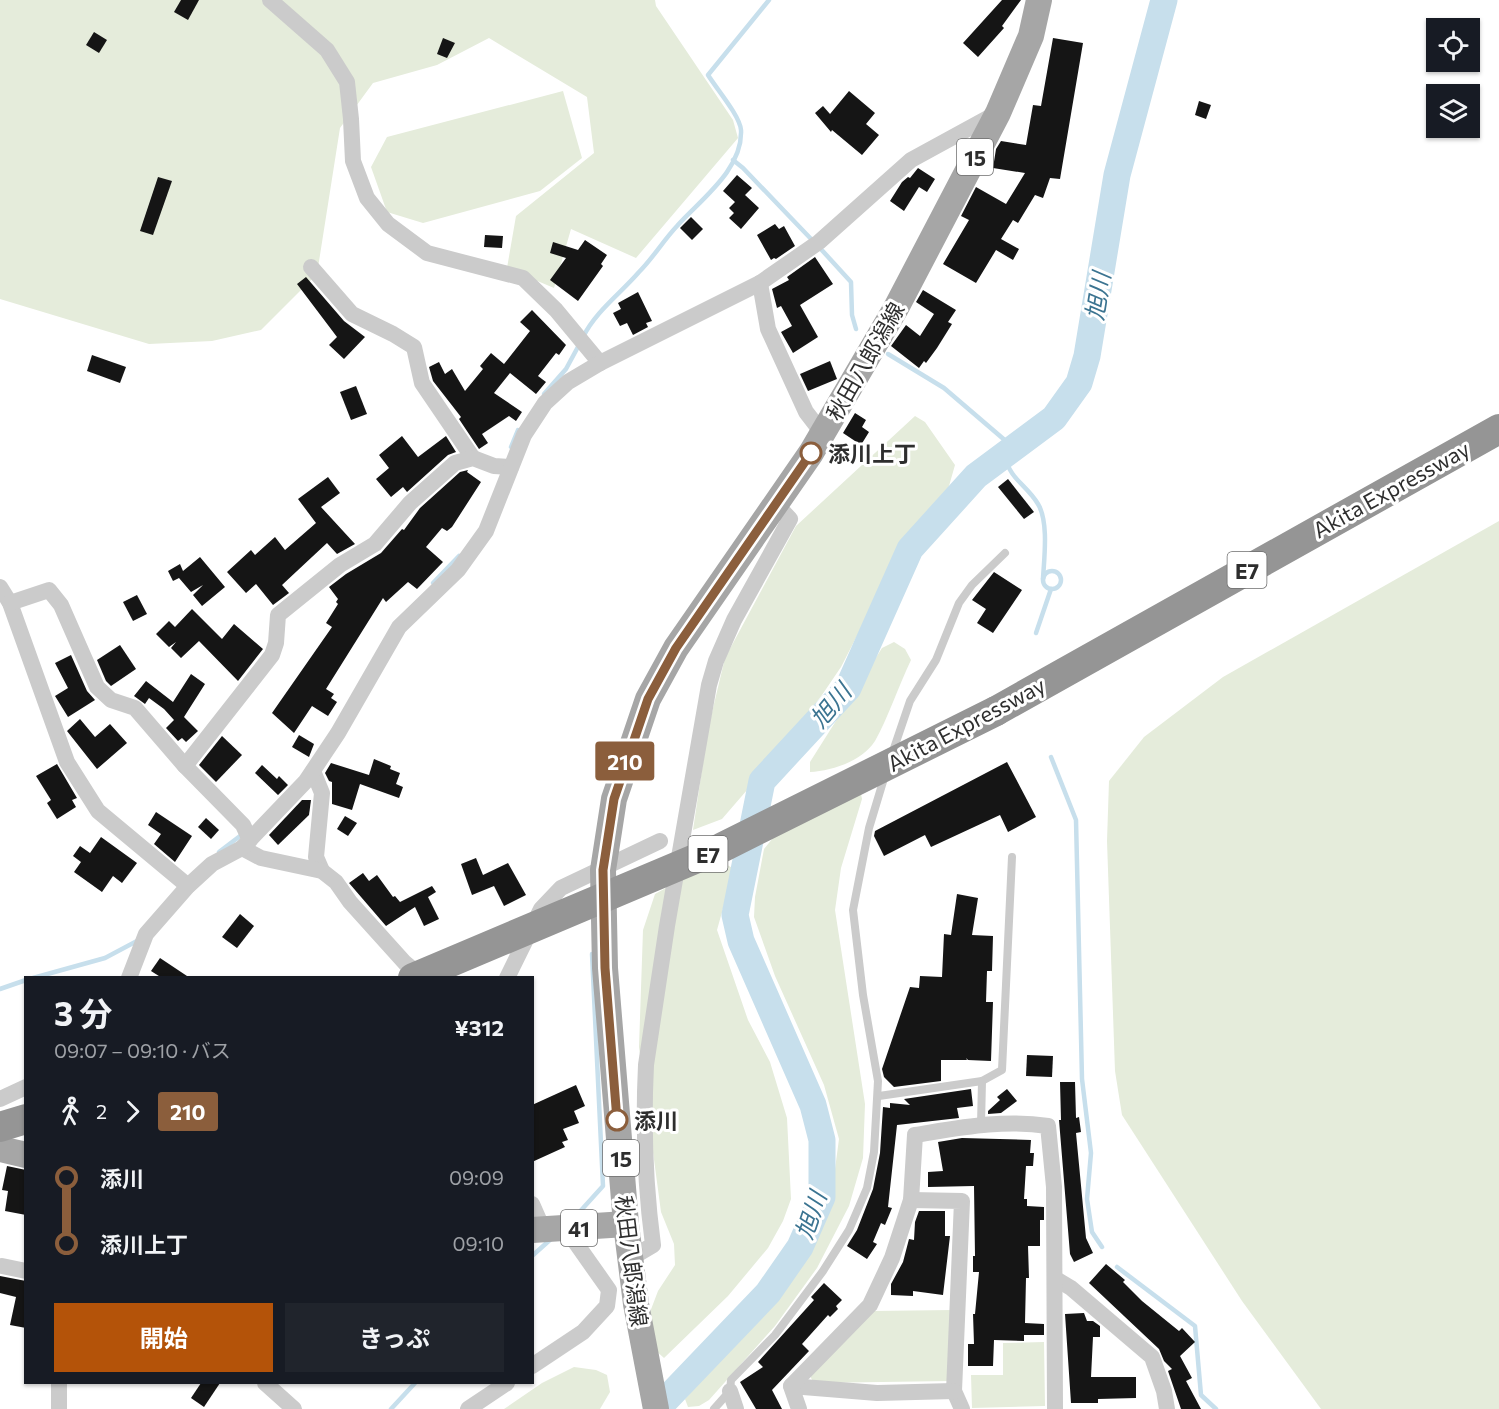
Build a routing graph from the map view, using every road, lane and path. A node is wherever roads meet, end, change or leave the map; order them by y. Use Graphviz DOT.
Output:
graph roads {
  1 [pos="270,0"];
  2 [pos="1039,0"];
  3 [pos="998,113"];
  4 [pos="310,267"];
  5 [pos="760,283"];
  6 [pos="600,363"];
  7 [pos="1499,429"];
  8 [pos="823,434"];
  9 [pos="473,458"];
  10 [pos="506,467"];
  11 [pos="777,505"];
  12 [pos="1005,553"];
  13 [pos="0,588"];
  14 [pos="10,603"];
  15 [pos="185,766"];
  16 [pos="313,771"];
  17 [pos="246,838"];
  18 [pos="660,841"];
  19 [pos="1012,857"];
  20 [pos="603,870"];
  21 [pos="322,871"];
  22 [pos="186,884"];
  23 [pos="130,976"];
  24 [pos="418,976"];
  25 [pos="421,976"];
  26 [pos="508,976"];
  27 [pos="982,1081"];
  28 [pos="24,1088"];
  29 [pos="879,1096"];
  30 [pos="0,1099"];
  31 [pos="24,1120"];
  32 [pos="981,1125"];
  33 [pos="0,1127"];
  34 [pos="0,1149"];
  35 [pos="24,1155"];
  36 [pos="911,1200"];
  37 [pos="534,1207"];
  38 [pos="626,1224"];
  39 [pos="547,1229"];
  40 [pos="631,1258"];
  41 [pos="2,1266"];
  42 [pos="24,1271"];
  43 [pos="1056,1279"];
  44 [pos="534,1365"];
  45 [pos="59,1384"];
  46 [pos="266,1384"];
  47 [pos="506,1384"];
  48 [pos="791,1386"];
  49 [pos="954,1391"];
  50 [pos="730,1392"];
  51 [pos="877,1401"];
  52 [pos="59,1409"];
  53 [pos="294,1409"];
  54 [pos="468,1409"];
  55 [pos="656,1409"];
  56 [pos="714,1409"];
  57 [pos="736,1409"];
  58 [pos="799,1409"];
  59 [pos="962,1409"];
  60 [pos="1056,1409"];
  61 [pos="1167,1409"];
  1 -- 6 [label="street"];
  2 -- 3 [label="main road, 秋田八郎潟線 / 15"];
  3 -- 5 [label="street"];
  3 -- 8 [label="main road, 秋田八郎潟線 / 15"];
  4 -- 9 [label="street"];
  5 -- 6 [label="street"];
  5 -- 8 [label="street"];
  6 -- 10 [label="street"];
  7 -- 24 [label="highway, Akita Expressway / E7, bridge"];
  8 -- 11 [label="main road, 秋田八郎潟線 / 15"];
  9 -- 10 [label="street"];
  9 -- 15 [label="street"];
  10 -- 16 [label="street"];
  11 -- 20 [label="main road, 秋田八郎潟線 / 15"];
  11 -- 40 [label="street"];
  12 -- 29 [label="lane"];
  13 -- 14 [label="street"];
  14 -- 15 [label="street"];
  14 -- 22 [label="street"];
  15 -- 17 [label="street"];
  16 -- 17 [label="street"];
  16 -- 21 [label="street"];
  17 -- 21 [label="street"];
  17 -- 22 [label="street"];
  18 -- 20 [label="street"];
  19 -- 27 [label="lane"];
  20 -- 26 [label="street"];
  20 -- 38 [label="main road, 秋田八郎潟線 / 15"];
  21 -- 25 [label="street"];
  22 -- 23 [label="street"];
  27 -- 29 [label="lane"];
  27 -- 32 [label="lane"];
  28 -- 30 [label="street"];
  29 -- 50 [label="lane"];
  31 -- 33 [label="highway"];
  32 -- 36 [label="street"];
  32 -- 43 [label="street"];
  34 -- 35 [label="main road"];
  36 -- 48 [label="street"];
  36 -- 49 [label="street"];
  37 -- 39 [label="street"];
  38 -- 39 [label="main road, 41"];
  38 -- 40 [label="main road, 秋田八郎潟線 / 15"];
  39 -- 44 [label="street"];
  40 -- 55 [label="main road, 秋田八郎潟線 / 15"];
  41 -- 42 [label="street"];
  43 -- 60 [label="street"];
  43 -- 61 [label="street"];
  45 -- 52 [label="street"];
  46 -- 53 [label="street"];
  47 -- 54 [label="street"];
  48 -- 51 [label="street"];
  48 -- 58 [label="street"];
  49 -- 51 [label="street"];
  49 -- 59 [label="street"];
  50 -- 56 [label="lane"];
  50 -- 57 [label="street"];
}
